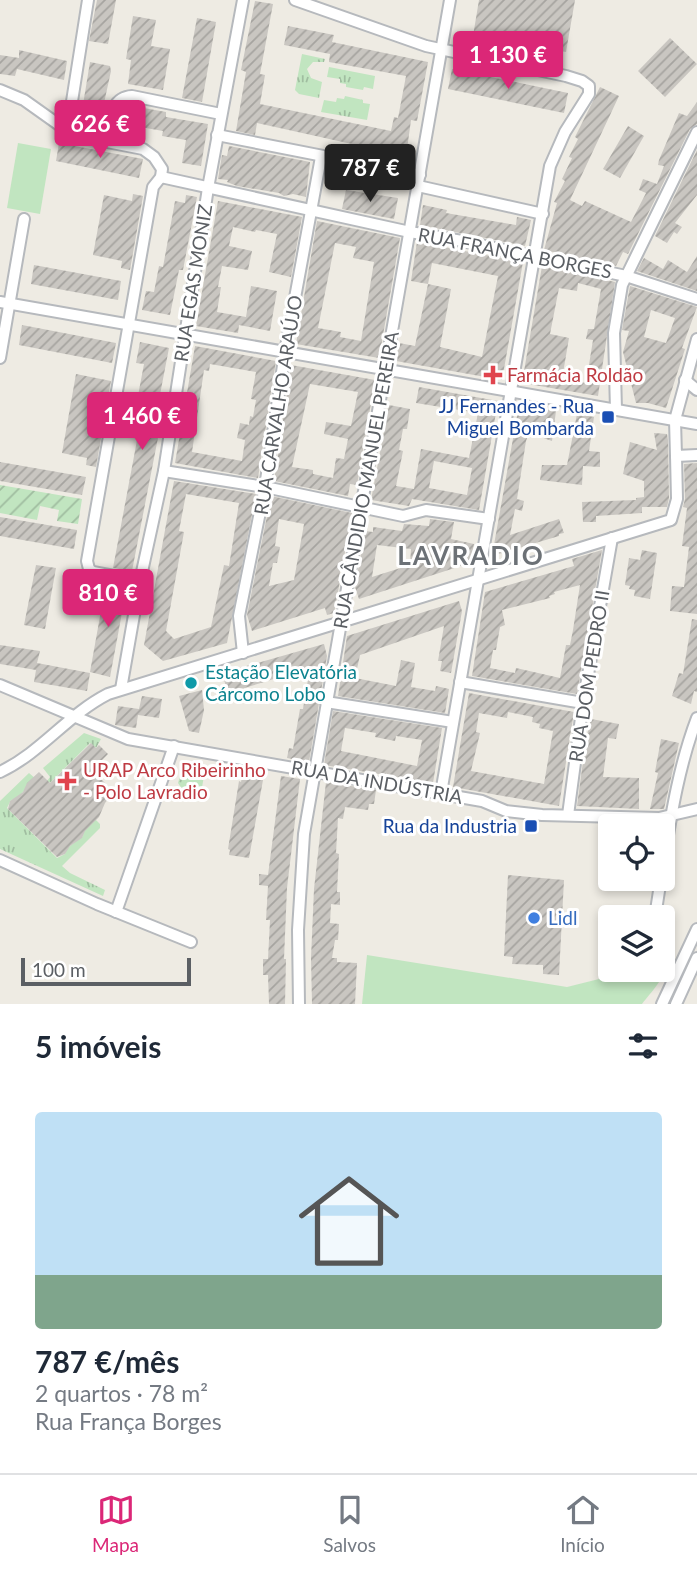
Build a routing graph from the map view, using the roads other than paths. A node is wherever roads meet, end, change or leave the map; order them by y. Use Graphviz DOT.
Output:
graph roads {
  1 [pos="88,0"];
  2 [pos="243,0"];
  3 [pos="295,0"];
  4 [pos="450,0"];
  5 [pos="442,50"];
  6 [pos="0,90"];
  7 [pos="221,114"];
  8 [pos="62,127"];
  9 [pos="697,132"];
  10 [pos="218,135"];
  11 [pos="104,141"];
  12 [pos="321,157"];
  13 [pos="161,177"];
  14 [pos="419,181"];
  15 [pos="208,188"];
  16 [pos="311,209"];
  17 [pos="542,214"];
  18 [pos="24,219"];
  19 [pos="410,232"];
  20 [pos="535,257"];
  21 [pos="626,276"];
  22 [pos="697,299"];
  23 [pos="5,303"];
  24 [pos="128,325"];
  25 [pos="186,335"];
  26 [pos="697,339"];
  27 [pos="285,352"];
  28 [pos="0,358"];
  29 [pos="384,370"];
  30 [pos="685,380"];
  31 [pos="697,390"];
  32 [pos="511,392"];
  33 [pos="616,410"];
  34 [pos="675,420"];
  35 [pos="697,424"];
  36 [pos="697,455"];
  37 [pos="676,456"];
  38 [pos="164,471"];
  39 [pos="265,488"];
  40 [pos="360,506"];
  41 [pos="489,519"];
  42 [pos="612,538"];
  43 [pos="140,580"];
  44 [pos="478,580"];
  45 [pos="342,621"];
  46 [pos="243,653"];
  47 [pos="460,682"];
  48 [pos="0,685"];
  49 [pos="121,689"];
  50 [pos="326,702"];
  51 [pos="583,703"];
  52 [pos="73,717"];
  53 [pos="697,718"];
  54 [pos="453,722"];
  55 [pos="174,746"];
  56 [pos="314,771"];
  57 [pos="0,772"];
  58 [pos="441,793"];
  59 [pos="697,798"];
  60 [pos="697,809"];
  61 [pos="684,813"];
  62 [pos="672,814"];
  63 [pos="568,815"];
  64 [pos="598,816"];
  65 [pos="675,816"];
  66 [pos="0,860"];
  67 [pos="116,912"];
  68 [pos="697,929"];
  69 [pos="191,942"];
  70 [pos="697,958"];
  71 [pos="299,1004"];
  72 [pos="662,1004"];
  73 [pos="676,1004"];
  1 -- 8 [label="street"];
  2 -- 7 [label="street, RUA EGAS MONIZ"];
  3 -- 5 [label="street"];
  4 -- 5 [label="street, RUA CÂNDIDIO MANUEL PEREIRA"];
  5 -- 14 [label="street, RUA CÂNDIDIO MANUEL PEREIRA"];
  5 -- 17 [label="street"];
  6 -- 8 [label="street"];
  7 -- 10 [label="street, RUA EGAS MONIZ"];
  7 -- 11 [label="street"];
  8 -- 11 [label="street"];
  9 -- 21 [label="street"];
  10 -- 12 [label="street"];
  10 -- 15 [label="street, RUA EGAS MONIZ"];
  11 -- 13 [label="street"];
  12 -- 14 [label="street"];
  12 -- 16 [label="street, RUA CARVALHO ARAÚJO"];
  13 -- 15 [label="street, RUA FRANÇA BORGES"];
  13 -- 24 [label="street"];
  14 -- 17 [label="street"];
  14 -- 19 [label="street, RUA CÂNDIDIO MANUEL PEREIRA"];
  15 -- 16 [label="street, RUA FRANÇA BORGES"];
  15 -- 25 [label="street, RUA EGAS MONIZ"];
  16 -- 19 [label="street, RUA FRANÇA BORGES"];
  16 -- 27 [label="street, RUA CARVALHO ARAÚJO"];
  17 -- 20 [label="street"];
  18 -- 23 [label="street"];
  19 -- 20 [label="street, RUA FRANÇA BORGES"];
  19 -- 29 [label="street, RUA CÂNDIDIO MANUEL PEREIRA"];
  20 -- 21 [label="street, RUA FRANÇA BORGES"];
  20 -- 32 [label="street"];
  21 -- 22 [label="street, RUA FRANÇA BORGES"];
  21 -- 33 [label="street"];
  23 -- 24 [label="street"];
  23 -- 28 [label="street"];
  24 -- 25 [label="street"];
  24 -- 43 [label="street"];
  25 -- 27 [label="street"];
  25 -- 38 [label="street, RUA EGAS MONIZ"];
  26 -- 30 [label="street"];
  27 -- 29 [label="street"];
  27 -- 39 [label="street, RUA CARVALHO ARAÚJO"];
  29 -- 32 [label="street"];
  29 -- 40 [label="street, RUA CÂNDIDIO MANUEL PEREIRA"];
  30 -- 31 [label="street"];
  30 -- 34 [label="street"];
  32 -- 33 [label="street"];
  32 -- 41 [label="street"];
  33 -- 34 [label="street"];
  34 -- 35 [label="street"];
  34 -- 37 [label="street"];
  36 -- 37 [label="street"];
  37 -- 42 [label="street"];
  38 -- 39 [label="street"];
  38 -- 43 [label="street, RUA EGAS MONIZ"];
  39 -- 40 [label="street"];
  39 -- 46 [label="street, RUA CARVALHO ARAÚJO"];
  40 -- 41 [label="street"];
  40 -- 45 [label="street, RUA CÂNDIDIO MANUEL PEREIRA"];
  41 -- 44 [label="street"];
  42 -- 44 [label="street"];
  42 -- 51 [label="street, RUA DOM PEDRO II"];
  43 -- 49 [label="street, RUA EGAS MONIZ"];
  44 -- 45 [label="street"];
  44 -- 47 [label="street"];
  45 -- 46 [label="street"];
  45 -- 50 [label="street, RUA CÂNDIDIO MANUEL PEREIRA"];
  46 -- 49 [label="street"];
  47 -- 51 [label="street"];
  47 -- 54 [label="street"];
  48 -- 52 [label="street, RUA DA INDÚSTRIA"];
  49 -- 52 [label="street"];
  50 -- 54 [label="street"];
  50 -- 56 [label="street, RUA CÂNDIDIO MANUEL PEREIRA"];
  51 -- 63 [label="street, RUA DOM PEDRO II"];
  52 -- 55 [label="street, RUA DA INDÚSTRIA"];
  52 -- 57 [label="street"];
  53 -- 62 [label="street"];
  54 -- 58 [label="street"];
  55 -- 56 [label="street, RUA DA INDÚSTRIA"];
  55 -- 67 [label="street"];
  56 -- 58 [label="street, RUA DA INDÚSTRIA"];
  56 -- 71 [label="street, RUA CÂNDIDIO MANUEL PEREIRA"];
  58 -- 63 [label="street, RUA DA INDÚSTRIA"];
  59 -- 61 [label="street"];
  60 -- 61 [label="street, RUA DA INDÚSTRIA"];
  61 -- 65 [label="street, RUA DA INDÚSTRIA"];
  63 -- 64 [label="street, RUA DA INDÚSTRIA"];
  66 -- 67 [label="street"];
  67 -- 69 [label="street"];
  68 -- 72 [label="street"];
  70 -- 73 [label="street"];
}
